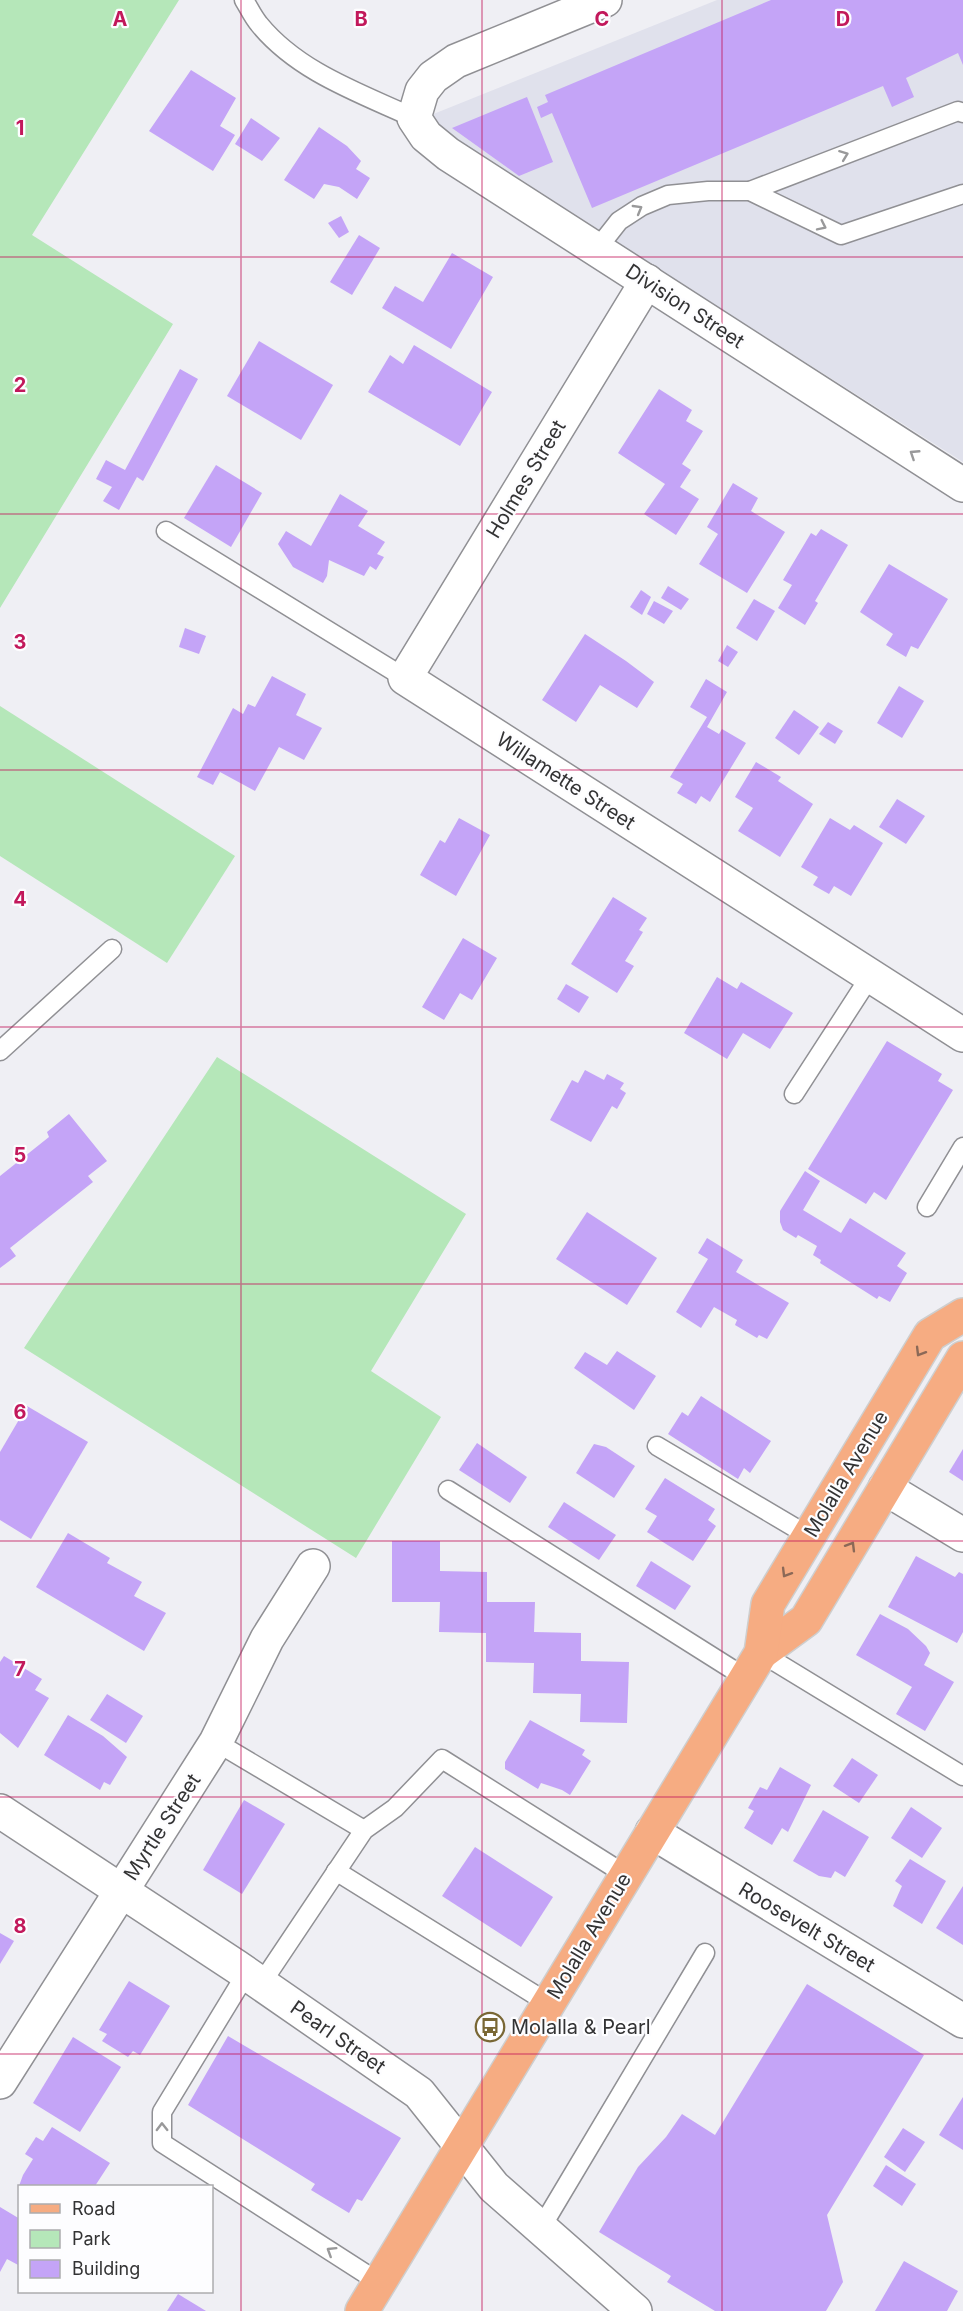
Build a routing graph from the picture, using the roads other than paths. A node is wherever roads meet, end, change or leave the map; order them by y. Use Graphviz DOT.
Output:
graph roads {
  1 [pos="244,0"];
  2 [pos="605,0"];
  3 [pos="963,113"];
  4 [pos="414,118"];
  5 [pos="750,191"];
  6 [pos="963,194"];
  7 [pos="597,249"];
  8 [pos="646,281"];
  9 [pos="963,485"];
  10 [pos="166,531"];
  11 [pos="405,678"];
  12 [pos="112,949"];
  13 [pos="871,975"];
  14 [pos="963,1035"];
  15 [pos="0,1051"];
  16 [pos="794,1094"];
  17 [pos="963,1147"];
  18 [pos="927,1207"];
  19 [pos="963,1315"];
  20 [pos="963,1358"];
  21 [pos="657,1446"];
  22 [pos="885,1488"];
  23 [pos="448,1490"];
  24 [pos="963,1535"];
  25 [pos="808,1536"];
  26 [pos="313,1566"];
  27 [pos="753,1666"];
  28 [pos="216,1742"];
  29 [pos="963,1776"];
  30 [pos="0,1811"];
  31 [pos="364,1830"];
  32 [pos="652,1832"];
  33 [pos="336,1871"];
  34 [pos="626,1875"];
  35 [pos="121,1890"];
  36 [pos="705,1953"];
  37 [pos="254,1979"];
  38 [pos="549,2003"];
  39 [pos="963,2021"];
  40 [pos="0,2082"];
  41 [pos="463,2147"];
  42 [pos="541,2228"];
  43 [pos="380,2283"];
  44 [pos="362,2311"];
  45 [pos="635,2311"];
  1 -- 4 [label="lane"];
  2 -- 4 [label="street"];
  5 -- 3 [label="lane, one-way"];
  4 -- 7 [label="street, Division Street"];
  5 -- 6 [label="lane, one-way"];
  7 -- 5 [label="lane, one-way"];
  7 -- 8 [label="street, Division Street"];
  9 -- 8 [label="street, Division Street, one-way"];
  8 -- 11 [label="street, Holmes Street"];
  10 -- 11 [label="lane, Willamette Street"];
  11 -- 13 [label="street, Willamette Street"];
  12 -- 15 [label="lane"];
  13 -- 14 [label="street, Willamette Street"];
  13 -- 16 [label="lane"];
  17 -- 18 [label="lane"];
  19 -- 25 [label="main road, Molalla Avenue, one-way"];
  20 -- 22 [label="main road, Molalla Avenue"];
  21 -- 25 [label="lane"];
  22 -- 24 [label="street"];
  27 -- 22 [label="main road, Molalla Avenue, one-way"];
  23 -- 27 [label="lane"];
  25 -- 27 [label="main road, Molalla Avenue, one-way"];
  26 -- 28 [label="street, Myrtle Street"];
  27 -- 29 [label="lane"];
  27 -- 32 [label="main road, Molalla Avenue"];
  28 -- 31 [label="lane"];
  28 -- 35 [label="street, Myrtle Street"];
  30 -- 35 [label="street, Pearl Street"];
  31 -- 33 [label="lane"];
  31 -- 34 [label="lane"];
  32 -- 34 [label="main road, Molalla Avenue"];
  32 -- 39 [label="street, Roosevelt Street"];
  33 -- 37 [label="lane"];
  33 -- 38 [label="lane"];
  34 -- 38 [label="main road, Molalla Avenue"];
  35 -- 37 [label="street, Pearl Street"];
  35 -- 40 [label="street, Myrtle Street"];
  36 -- 42 [label="lane"];
  37 -- 41 [label="street, Pearl Street"];
  43 -- 37 [label="lane, one-way"];
  38 -- 41 [label="main road, Molalla Avenue"];
  41 -- 42 [label="street, Pearl Street"];
  41 -- 43 [label="main road, Molalla Avenue"];
  42 -- 45 [label="street, Pearl Street"];
  43 -- 44 [label="main road, Molalla Avenue"];
}
